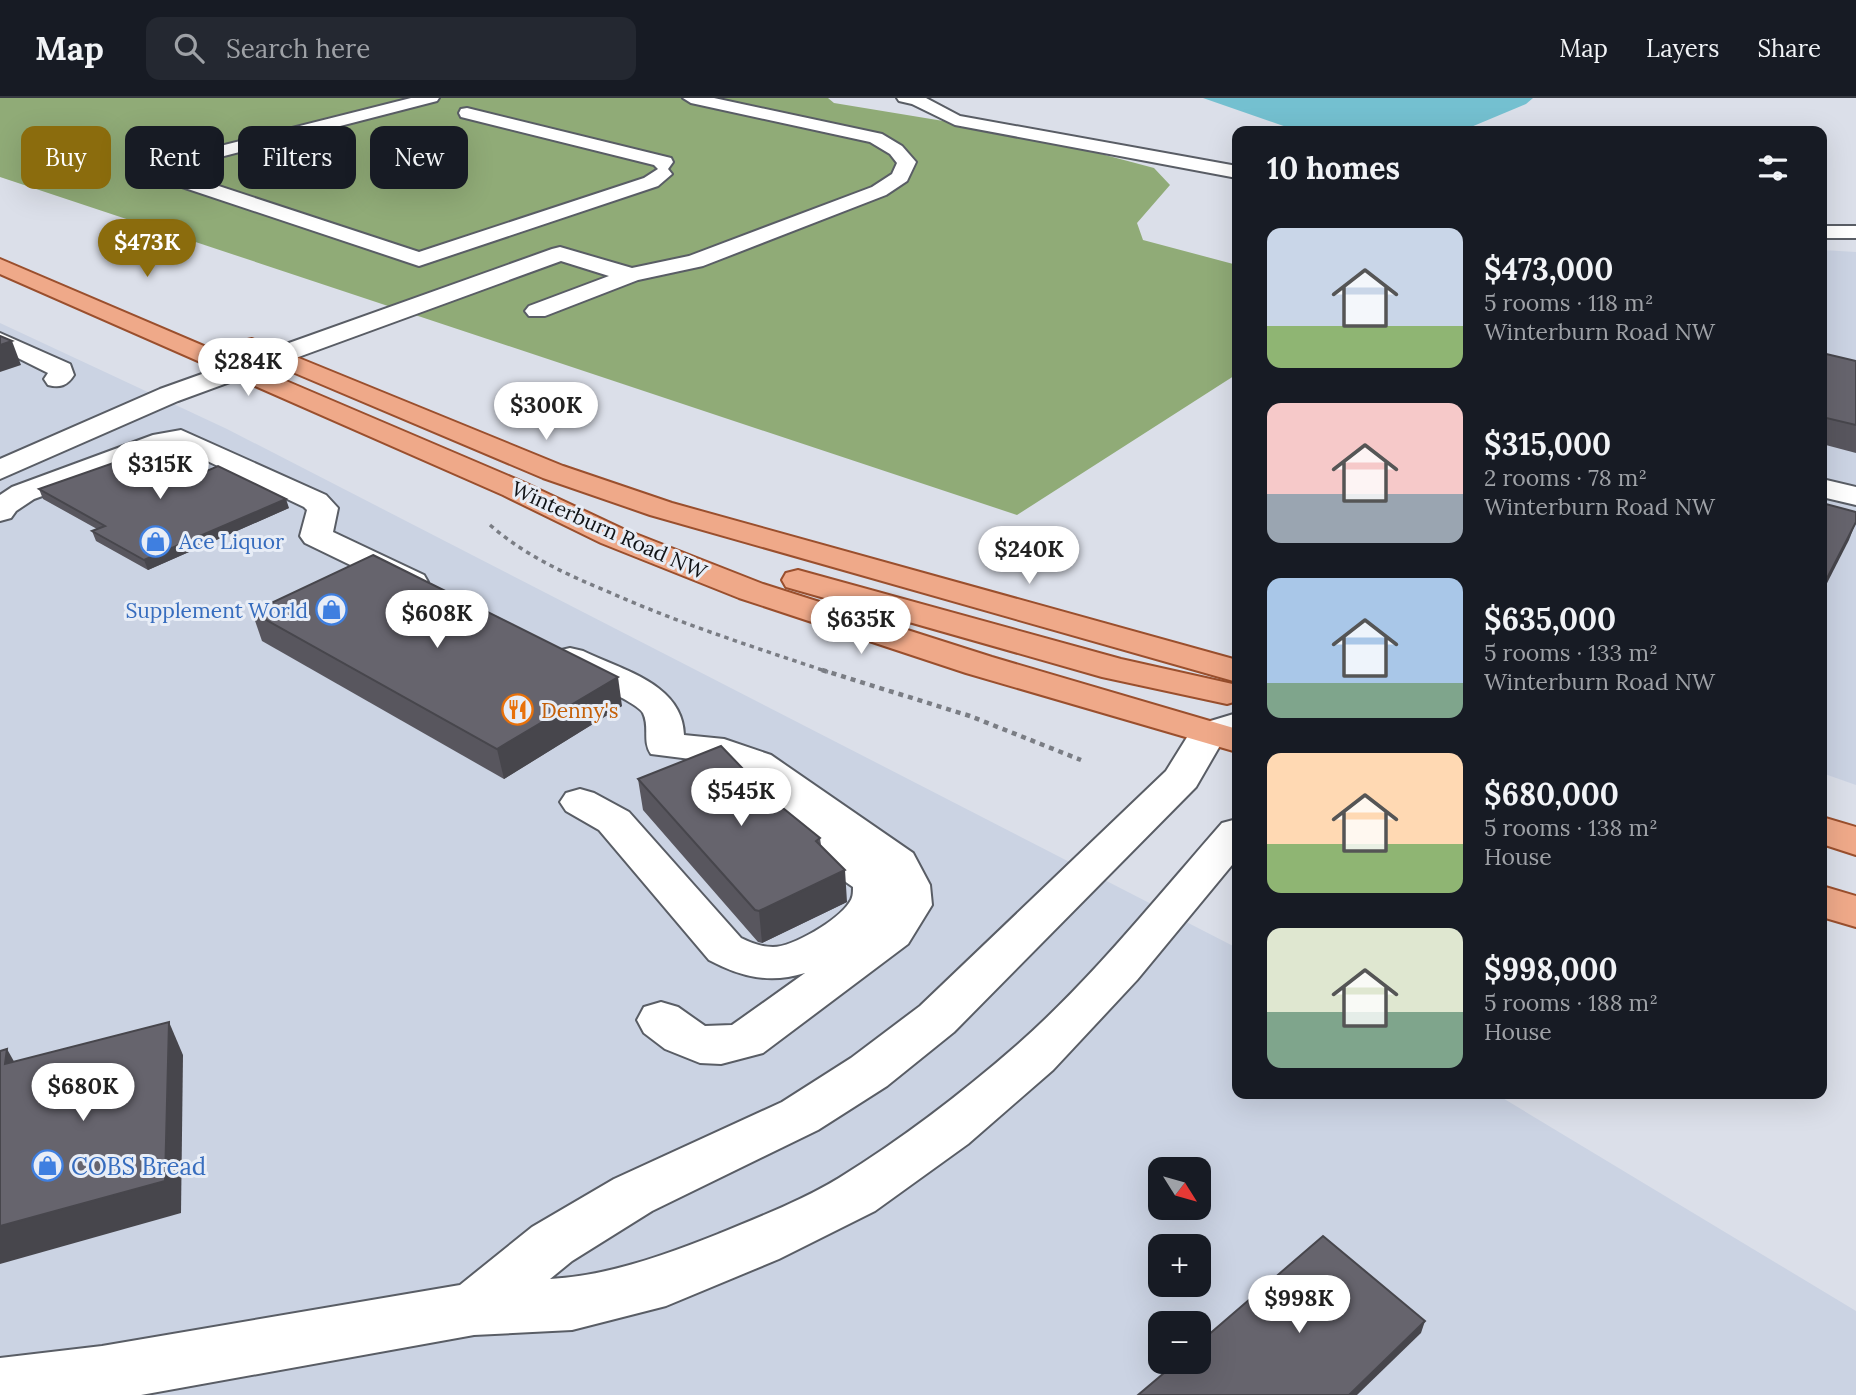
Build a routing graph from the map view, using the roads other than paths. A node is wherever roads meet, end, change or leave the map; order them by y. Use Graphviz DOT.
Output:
graph roads {
  1 [pos="431,98"];
  2 [pos="691,98"];
  3 [pos="761,98"];
  4 [pos="905,98"];
  5 [pos="500,104"];
  6 [pos="725,105"];
  7 [pos="1232,171"];
  8 [pos="1827,232"];
  9 [pos="1856,232"];
  10 [pos="494,234"];
  11 [pos="0,243"];
  12 [pos="560,254"];
  13 [pos="0,267"];
  14 [pos="63,269"];
  15 [pos="631,275"];
  16 [pos="537,311"];
  17 [pos="227,335"];
  18 [pos="0,340"];
  19 [pos="277,356"];
  20 [pos="241,369"];
  21 [pos="57,379"];
  22 [pos="0,470"];
  23 [pos="1827,489"];
  24 [pos="1856,496"];
  25 [pos="0,512"];
  26 [pos="612,536"];
  27 [pos="441,596"];
  28 [pos="540,645"];
  29 [pos="1232,670"];
  30 [pos="1232,692"];
  31 [pos="1227,733"];
  32 [pos="775,776"];
  33 [pos="580,802"];
  34 [pos="1827,832"];
  35 [pos="1232,838"];
  36 [pos="1856,841"];
  37 [pos="1827,903"];
  38 [pos="1856,912"];
  39 [pos="661,1020"];
  40 [pos="474,1310"];
  41 [pos="0,1385"];
  1 -- 10 [label="street"];
  2 -- 6 [label="street"];
  3 -- 6 [label="street"];
  4 -- 7 [label="street"];
  5 -- 10 [label="street"];
  6 -- 15 [label="street"];
  8 -- 9 [label="street"];
  10 -- 12 [label="street"];
  11 -- 14 [label="main road"];
  12 -- 15 [label="street"];
  12 -- 19 [label="street"];
  13 -- 20 [label="main road, Winterburn Road NW"];
  15 -- 16 [label="street"];
  17 -- 19 [label="main road, Winterburn Road NW"];
  18 -- 21 [label="street"];
  19 -- 20 [label="street"];
  19 -- 29 [label="main road, Winterburn Road NW"];
  20 -- 22 [label="street"];
  20 -- 26 [label="main road, Winterburn Road NW"];
  23 -- 24 [label="street"];
  25 -- 27 [label="street"];
  26 -- 30 [label="main road"];
  26 -- 31 [label="main road, Winterburn Road NW"];
  28 -- 32 [label="street"];
  31 -- 40 [label="street"];
  32 -- 33 [label="street"];
  32 -- 39 [label="street"];
  34 -- 36 [label="main road"];
  35 -- 40 [label="street"];
  37 -- 38 [label="main road"];
  40 -- 41 [label="street"];
}
